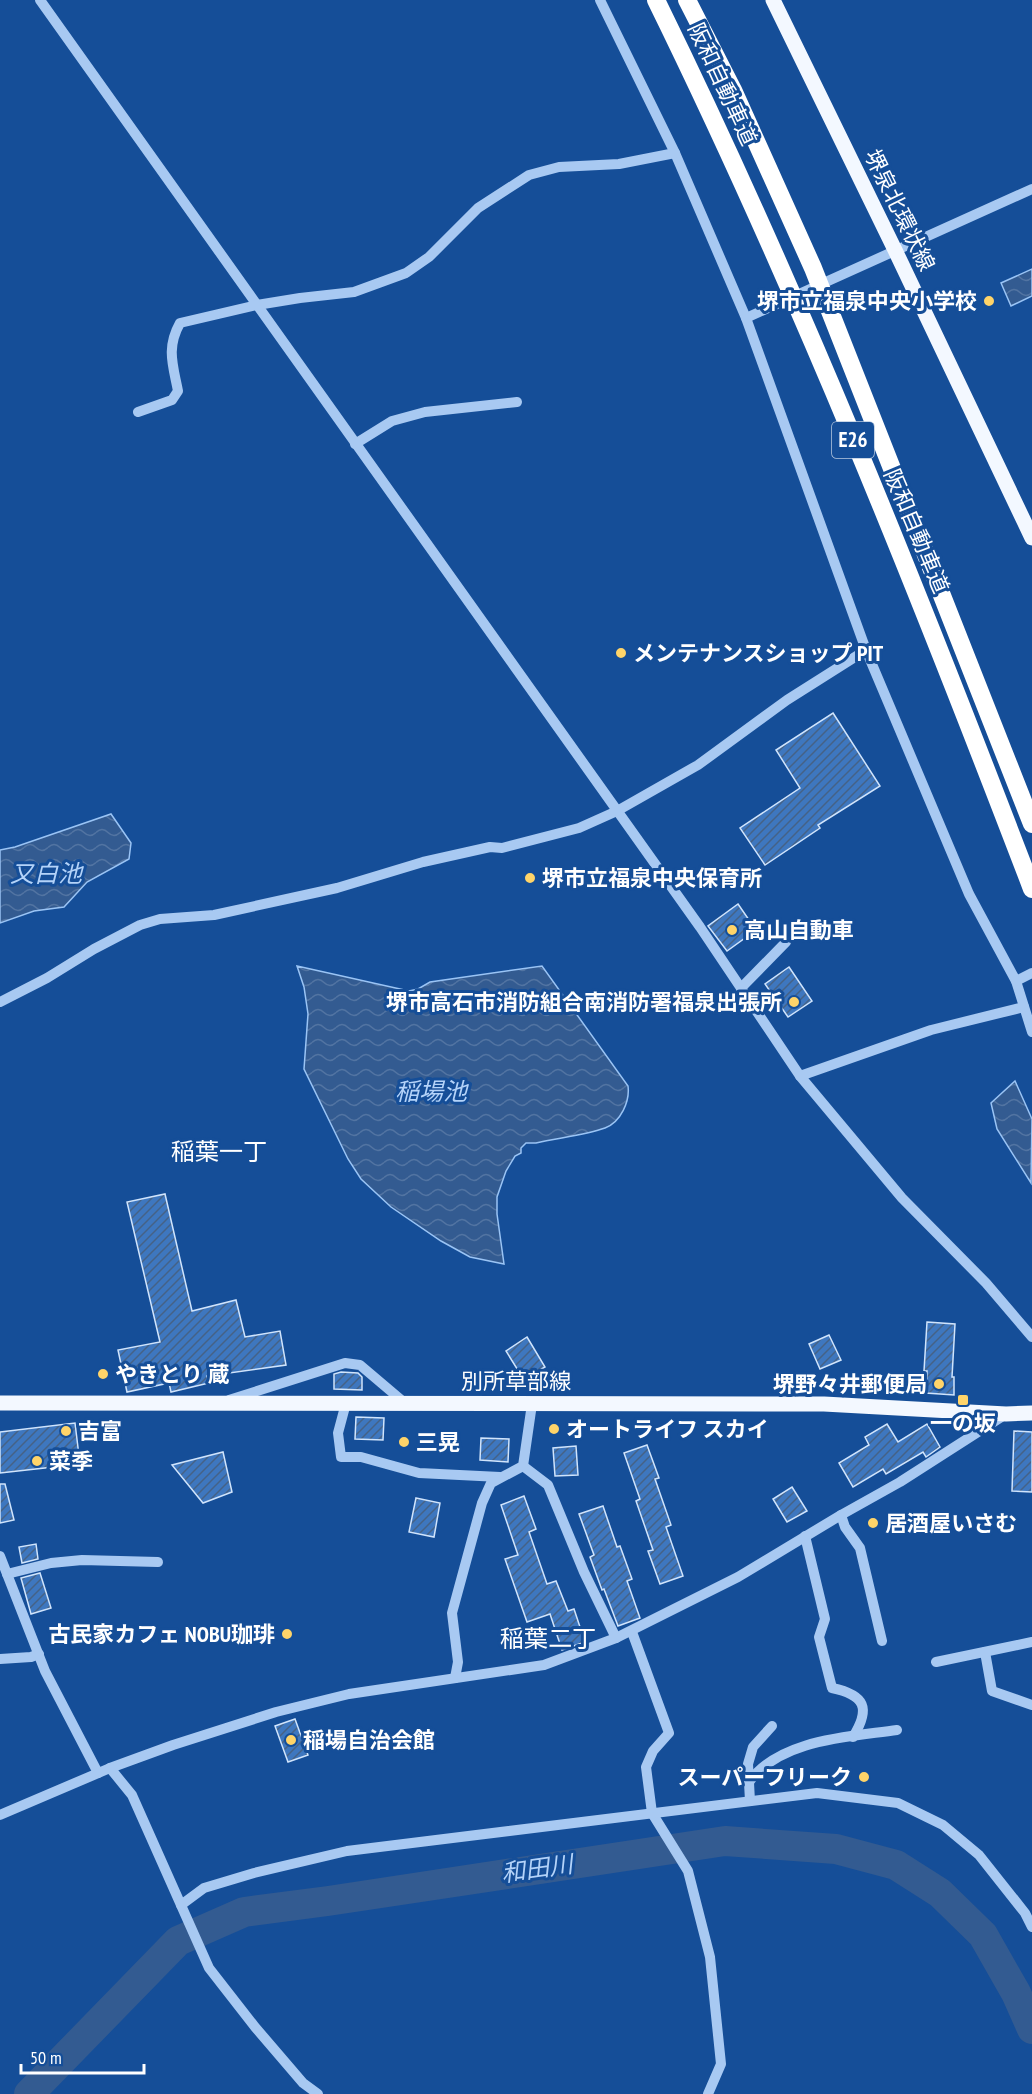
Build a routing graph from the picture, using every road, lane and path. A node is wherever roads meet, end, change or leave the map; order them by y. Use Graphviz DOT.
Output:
graph roads {
  1 [pos="40,0"];
  2 [pos="600,0"];
  3 [pos="656,0"];
  4 [pos="687,0"];
  5 [pos="773,0"];
  6 [pos="675,153"];
  7 [pos="1032,189"];
  8 [pos="895,250"];
  9 [pos="257,305"];
  10 [pos="746,318"];
  11 [pos="517,402"];
  12 [pos="138,412"];
  13 [pos="355,444"];
  14 [pos="1032,538"];
  15 [pos="866,650"];
  16 [pos="617,811"];
  17 [pos="1032,824"];
  18 [pos="1032,889"];
  19 [pos="786,942"];
  20 [pos="1029,974"];
  21 [pos="1016,981"];
  22 [pos="741,988"];
  23 [pos="0,1002"];
  24 [pos="1024,1007"];
  25 [pos="1032,1032"];
  26 [pos="800,1076"];
  27 [pos="1032,1337"];
  28 [pos="0,1403"];
  29 [pos="218,1403"];
  30 [pos="346,1403"];
  31 [pos="406,1404"];
  32 [pos="532,1404"];
  33 [pos="1032,1413"];
  34 [pos="1006,1414"];
  35 [pos="523,1466"];
  36 [pos="500,1478"];
  37 [pos="841,1515"];
  38 [pos="805,1536"];
  39 [pos="0,1556"];
  40 [pos="158,1562"];
  41 [pos="8,1575"];
  42 [pos="632,1632"];
  43 [pos="616,1638"];
  44 [pos="882,1641"];
  45 [pos="1032,1642"];
  46 [pos="985,1652"];
  47 [pos="39,1654"];
  48 [pos="0,1659"];
  49 [pos="936,1662"];
  50 [pos="455,1678"];
  51 [pos="1032,1705"];
  52 [pos="772,1726"];
  53 [pos="897,1730"];
  54 [pos="853,1737"];
  55 [pos="110,1768"];
  56 [pos="98,1773"];
  57 [pos="750,1782"];
  58 [pos="750,1802"];
  59 [pos="652,1813"];
  60 [pos="0,1815"];
  61 [pos="181,1905"];
  62 [pos="1032,1927"];
  63 [pos="318,2094"];
  64 [pos="708,2094"];
  1 -- 9 [label="street"];
  2 -- 6 [label="street"];
  3 -- 18 [label="highway, 阪和自動車道 / E26"];
  4 -- 17 [label="highway, 阪和自動車道 / E26"];
  5 -- 8 [label="main road, 堺泉北環状線"];
  6 -- 9 [label="street"];
  6 -- 10 [label="street"];
  7 -- 8 [label="street"];
  8 -- 10 [label="street"];
  8 -- 14 [label="main road, 堺泉北環状線"];
  9 -- 12 [label="street"];
  9 -- 13 [label="street"];
  10 -- 15 [label="street"];
  11 -- 13 [label="street"];
  13 -- 16 [label="street"];
  15 -- 16 [label="street"];
  15 -- 21 [label="street"];
  16 -- 22 [label="street"];
  16 -- 23 [label="street"];
  19 -- 22 [label="street"];
  20 -- 21 [label="street"];
  21 -- 24 [label="street"];
  22 -- 26 [label="street"];
  24 -- 25 [label="street"];
  24 -- 26 [label="street"];
  26 -- 27 [label="street"];
  28 -- 29 [label="main road, 別所草部線"];
  29 -- 30 [label="main road, 別所草部線"];
  29 -- 31 [label="street"];
  30 -- 31 [label="main road, 別所草部線"];
  30 -- 36 [label="street"];
  31 -- 32 [label="main road, 別所草部線"];
  32 -- 34 [label="main road, 別所草部線"];
  32 -- 35 [label="street"];
  33 -- 34 [label="main road, 別所草部線"];
  34 -- 37 [label="street"];
  35 -- 36 [label="street"];
  35 -- 43 [label="street"];
  36 -- 50 [label="street"];
  37 -- 38 [label="street"];
  37 -- 44 [label="street"];
  38 -- 42 [label="street"];
  38 -- 54 [label="street"];
  39 -- 41 [label="street"];
  40 -- 41 [label="street"];
  41 -- 47 [label="street"];
  42 -- 43 [label="street"];
  42 -- 59 [label="street"];
  43 -- 50 [label="street"];
  45 -- 46 [label="street"];
  46 -- 49 [label="street"];
  46 -- 51 [label="street"];
  47 -- 48 [label="street"];
  47 -- 56 [label="street"];
  50 -- 55 [label="street"];
  52 -- 57 [label="street"];
  53 -- 54 [label="street"];
  54 -- 57 [label="street"];
  55 -- 56 [label="street"];
  55 -- 61 [label="street"];
  56 -- 60 [label="street"];
  57 -- 58 [label="street"];
  58 -- 59 [label="street"];
  58 -- 62 [label="street"];
  59 -- 61 [label="street"];
  59 -- 64 [label="street"];
  61 -- 63 [label="street"];
}
